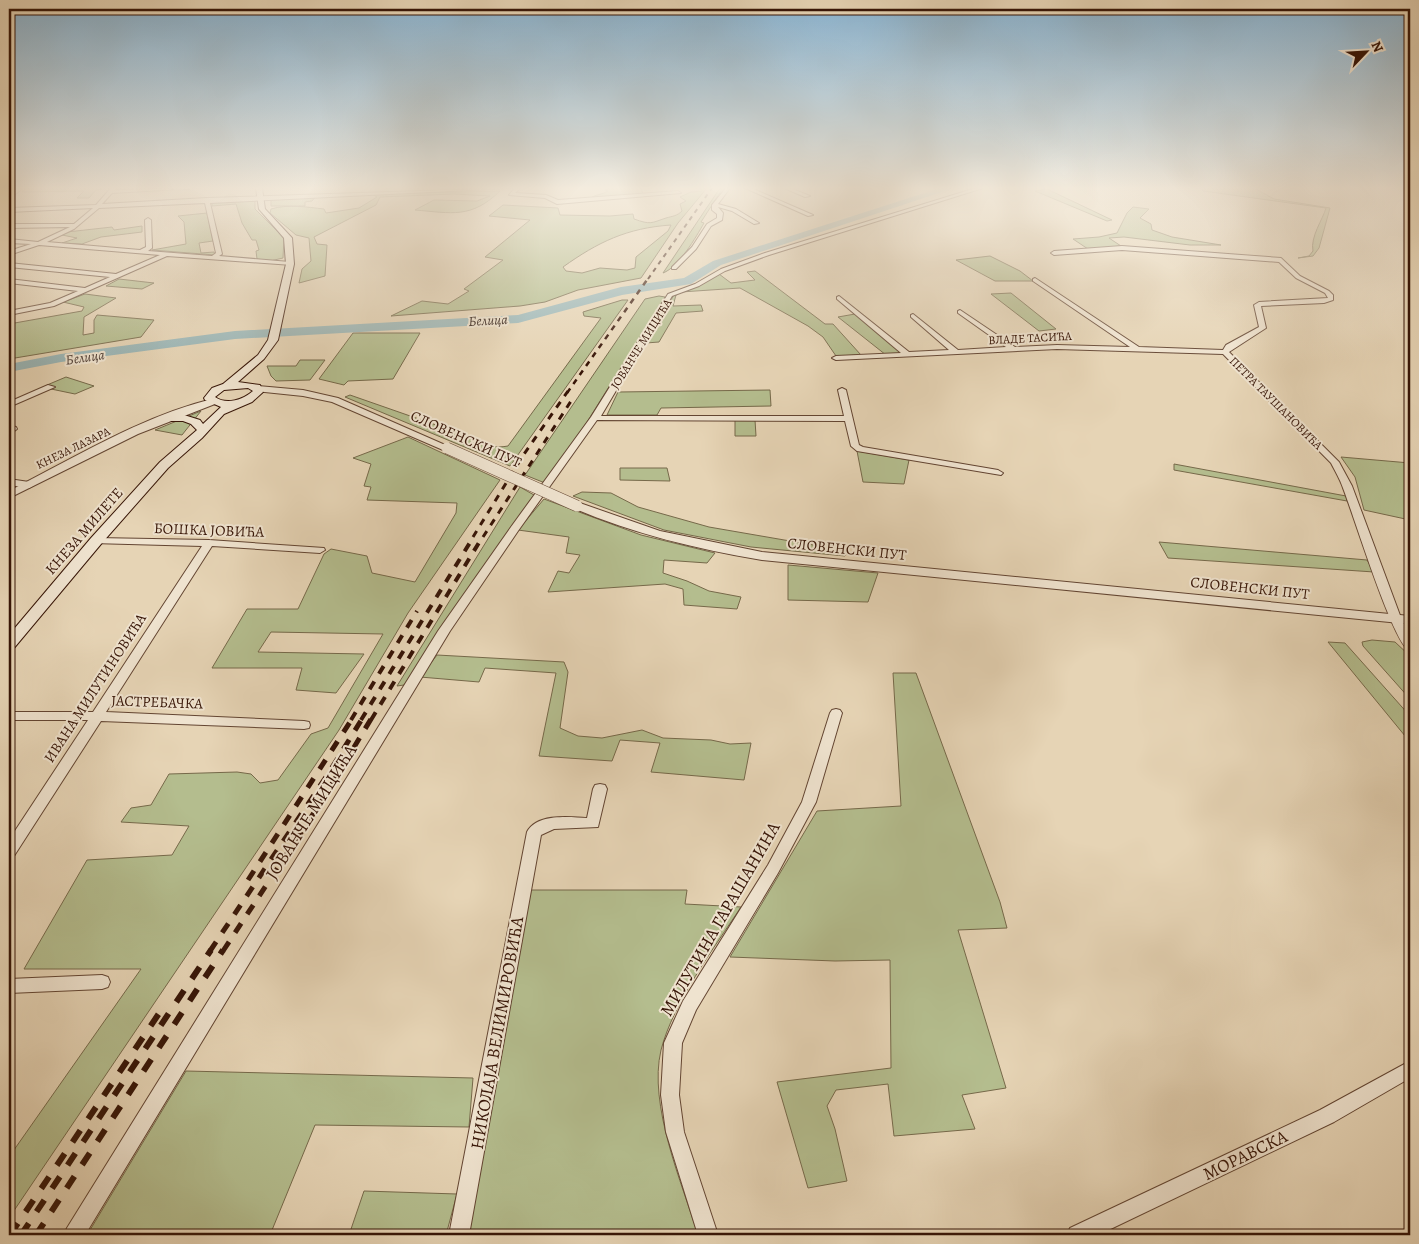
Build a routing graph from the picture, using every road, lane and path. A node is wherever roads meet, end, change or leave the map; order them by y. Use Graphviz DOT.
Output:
graph roads {
  1 [pos="31,246"];
  2 [pos="74,246"];
  3 [pos="148,246"];
  4 [pos="217,246"];
  5 [pos="289,246"];
  6 [pos="695,246"];
  7 [pos="793,246"];
  8 [pos="141,252"];
  9 [pos="9,253"];
  10 [pos="1054,253"];
  11 [pos="166,254"];
  12 [pos="212,258"];
  13 [pos="290,264"];
  14 [pos="9,265"];
  15 [pos="674,268"];
  16 [pos="50,270"];
  17 [pos="118,276"];
  18 [pos="9,280"];
  19 [pos="1035,280"];
  20 [pos="20,282"];
  21 [pos="87,290"];
  22 [pos="839,298"];
  23 [pos="960,312"];
  24 [pos="9,313"];
  25 [pos="913,316"];
  26 [pos="1136,348"];
  27 [pos="1013,349"];
  28 [pos="956,352"];
  29 [pos="1225,352"];
  30 [pos="908,355"];
  31 [pos="836,358"];
  32 [pos="251,366"];
  33 [pos="51,387"];
  34 [pos="225,387"];
  35 [pos="842,390"];
  36 [pos="253,391"];
  37 [pos="212,400"];
  38 [pos="238,403"];
  39 [pos="9,405"];
  40 [pos="595,418"];
  41 [pos="164,419"];
  42 [pos="849,419"];
  43 [pos="149,426"];
  44 [pos="198,427"];
  45 [pos="189,442"];
  46 [pos="998,473"];
  47 [pos="9,482"];
  48 [pos="29,485"];
  49 [pos="9,495"];
  50 [pos="96,541"];
  51 [pos="209,543"];
  52 [pos="320,550"];
  53 [pos="1395,618"];
  54 [pos="1410,620"];
  55 [pos="9,645"];
  56 [pos="1410,646"];
  57 [pos="836,713"];
  58 [pos="9,716"];
  59 [pos="95,716"];
  60 [pos="304,725"];
  61 [pos="600,789"];
  62 [pos="9,852"];
  63 [pos="102,982"];
  64 [pos="9,986"];
  65 [pos="1410,1069"];
  66 [pos="74,1235"];
  67 [pos="459,1235"];
  68 [pos="708,1235"];
  69 [pos="1077,1235"];
  1 -- 9 [label="street"];
  2 -- 8 [label="street"];
  3 -- 8 [label="street"];
  4 -- 12 [label="street"];
  5 -- 13 [label="main road"];
  6 -- 15 [label="street"];
  7 -- 40 [label="street, ЈОВАНЧЕ МИЦИЋА"];
  8 -- 11 [label="street"];
  10 -- 29 [label="street, ПЕТРА ТАУШАНОВИЋА"];
  11 -- 12 [label="street"];
  11 -- 17 [label="street"];
  12 -- 13 [label="street"];
  13 -- 32 [label="main road"];
  14 -- 16 [label="street"];
  16 -- 17 [label="street"];
  16 -- 20 [label="street"];
  17 -- 21 [label="street"];
  18 -- 20 [label="street"];
  19 -- 26 [label="street"];
  20 -- 21 [label="street"];
  21 -- 24 [label="street"];
  22 -- 30 [label="street"];
  23 -- 27 [label="street"];
  25 -- 28 [label="street"];
  26 -- 27 [label="street, ВЛАДЕ ТАСИЋА"];
  26 -- 29 [label="street, ВЛАДЕ ТАСИЋА"];
  27 -- 28 [label="street, ВЛАДЕ ТАСИЋА"];
  28 -- 30 [label="street, ВЛАДЕ ТАСИЋА"];
  29 -- 53 [label="street, ПЕТРА ТАУШАНОВИЋА"];
  30 -- 31 [label="street, ВЛАДЕ ТАСИЋА"];
  32 -- 34 [label="main road"];
  32 -- 36 [label="main road"];
  33 -- 39 [label="street"];
  34 -- 36 [label="main road"];
  34 -- 37 [label="main road"];
  35 -- 42 [label="street"];
  36 -- 38 [label="main road"];
  36 -- 53 [label="street, СЛОВЕНСКИ ПУТ, bridge"];
  37 -- 38 [label="main road"];
  37 -- 41 [label="street, КНЕЗА ЛАЗАРА"];
  37 -- 43 [label="street, КНЕЗА ЛАЗАРА"];
  37 -- 44 [label="main road, КНЕЗА МИЛЕТЕ"];
  38 -- 45 [label="main road, КНЕЗА МИЛЕТЕ"];
  40 -- 42 [label="street"];
  40 -- 66 [label="street, ЈОВАНЧЕ МИЦИЋА"];
  41 -- 43 [label="street, КНЕЗА ЛАЗАРА"];
  41 -- 44 [label="main road"];
  42 -- 46 [label="street"];
  43 -- 48 [label="street, КНЕЗА ЛАЗАРА"];
  44 -- 45 [label="main road, КНЕЗА МИЛЕТЕ"];
  45 -- 50 [label="main road, КНЕЗА МИЛЕТЕ"];
  47 -- 48 [label="street"];
  48 -- 49 [label="street, КНЕЗА ЛАЗАРА"];
  50 -- 51 [label="street, БОШКА ЈОВИЋА"];
  50 -- 55 [label="main road, КНЕЗА МИЛЕТЕ"];
  51 -- 52 [label="street, БОШКА ЈОВИЋА"];
  51 -- 59 [label="street, ИВАНА МИЛУТИНОВИЋА"];
  53 -- 54 [label="street, СЛОВЕНСКИ ПУТ"];
  53 -- 56 [label="street, ПЕТРА ТАУШАНОВИЋА"];
  57 -- 68 [label="street, МИЛУТИНА ГАРАШАНИНА"];
  58 -- 59 [label="street, ЈАСТРЕБАЧКА"];
  59 -- 60 [label="street, ЈАСТРЕБАЧКА"];
  59 -- 62 [label="street, ИВАНА МИЛУТИНОВИЋА"];
  61 -- 67 [label="street, НИКОЛАЈА ВЕЛИМИРОВИЋА"];
  63 -- 64 [label="street"];
  65 -- 69 [label="street, МОРАВСКА"];
}
